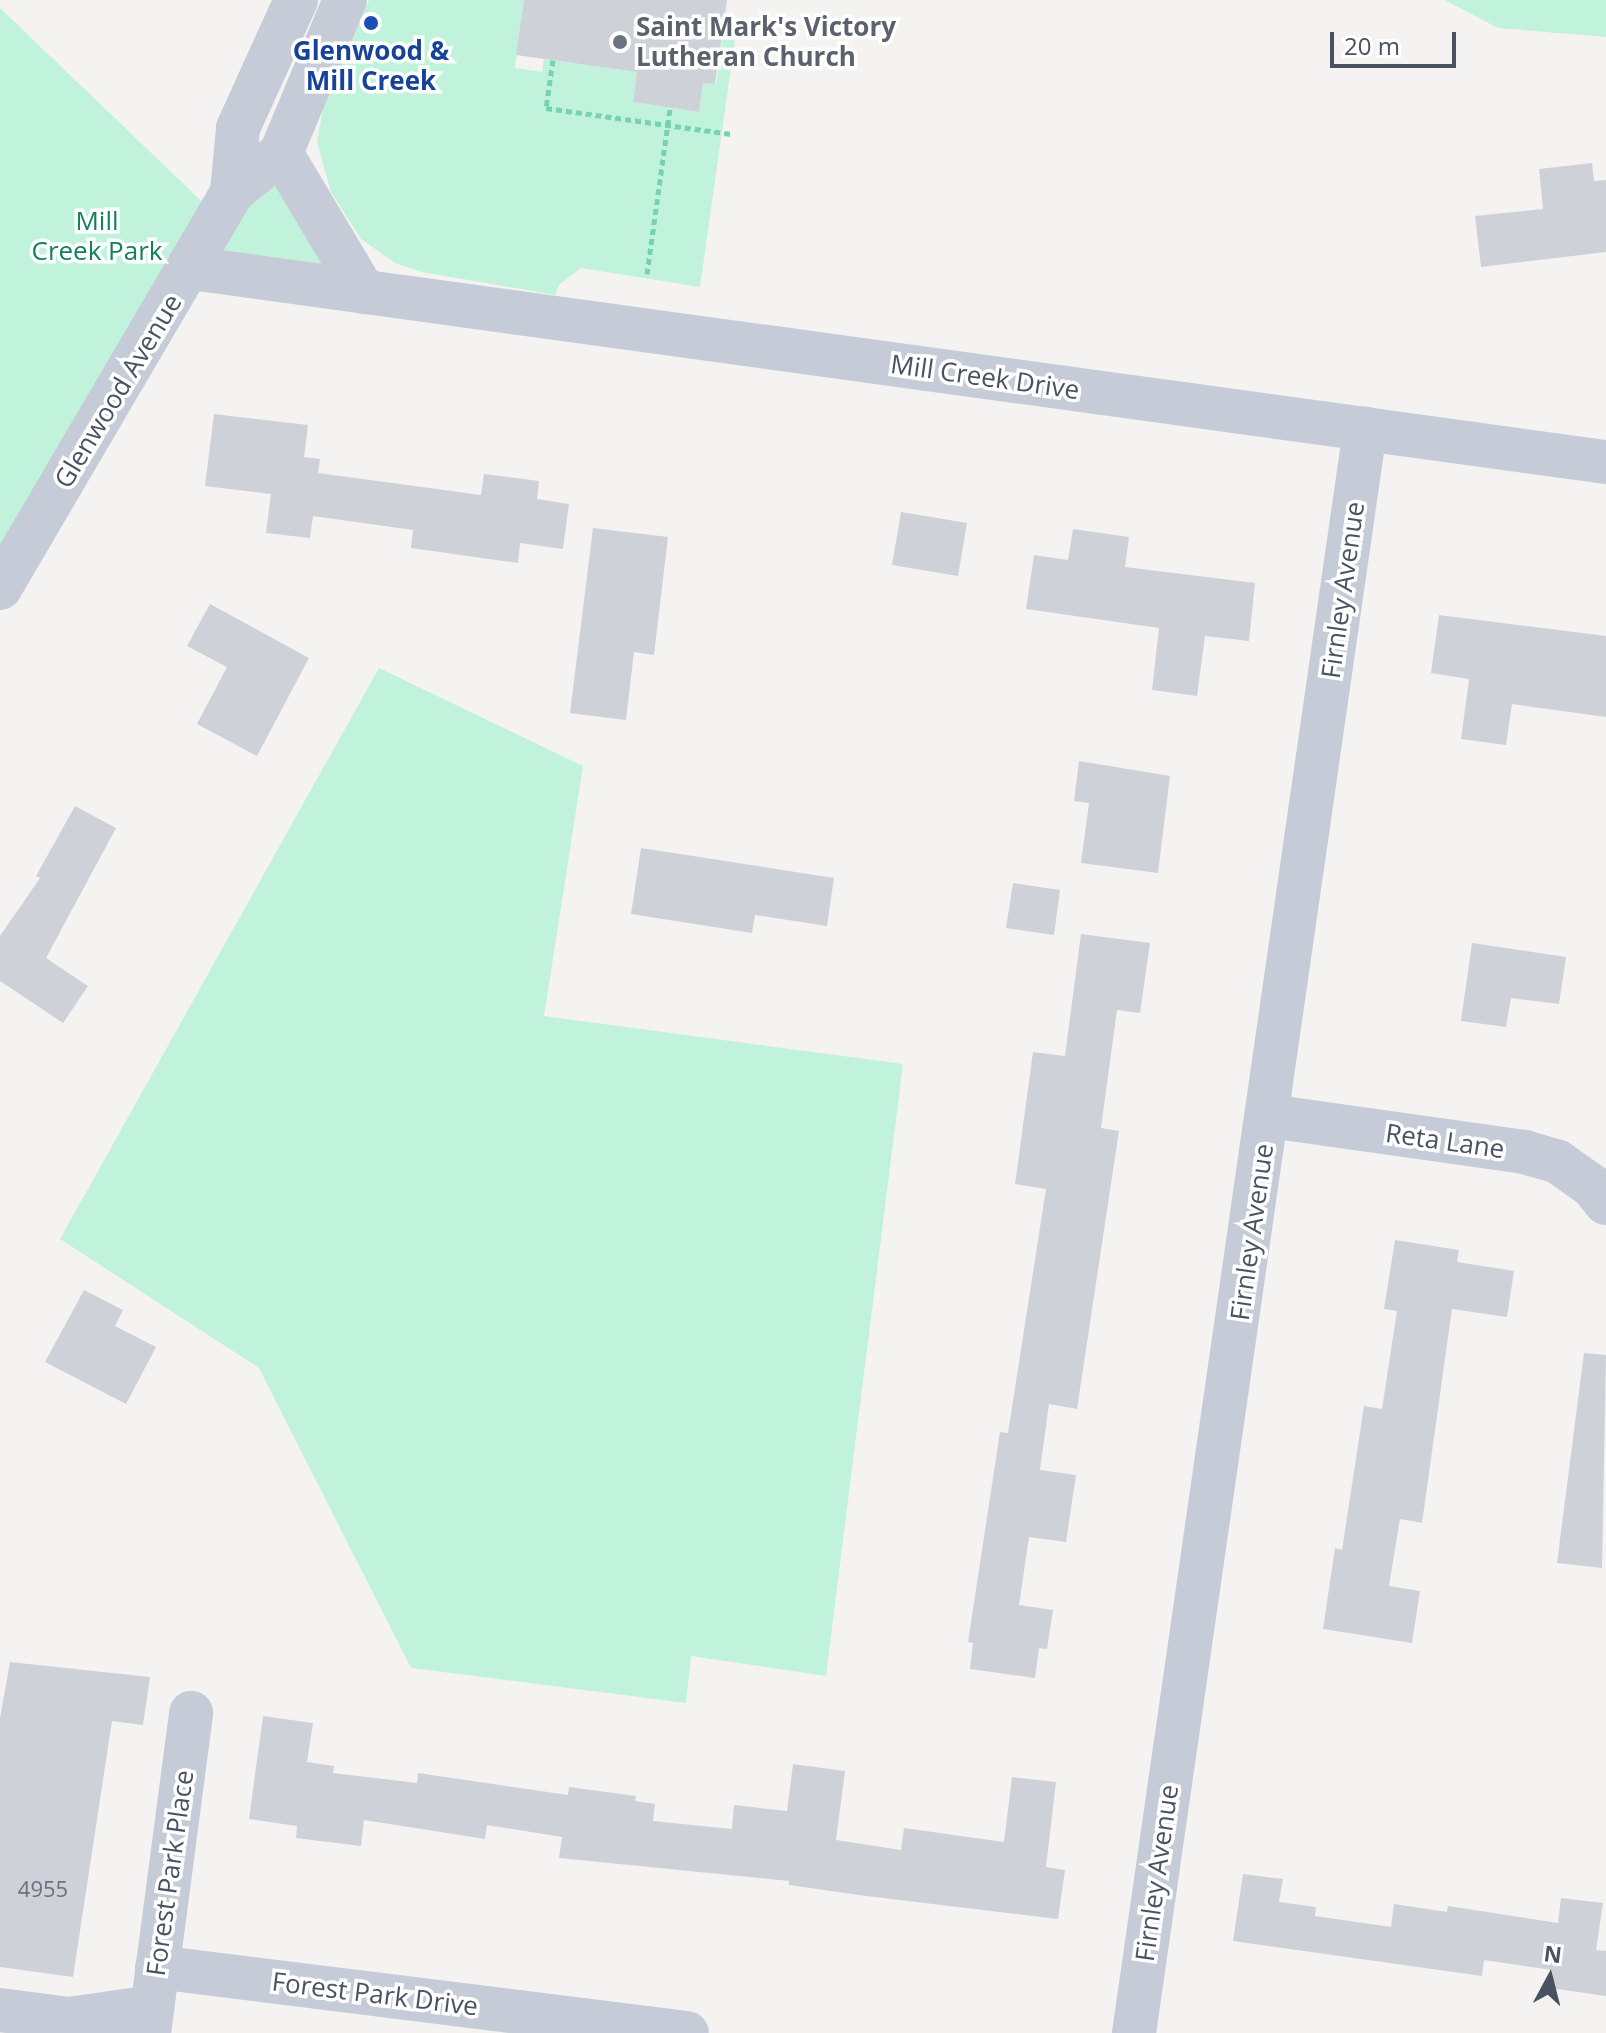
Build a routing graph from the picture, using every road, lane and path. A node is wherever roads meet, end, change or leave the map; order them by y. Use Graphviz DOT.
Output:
graph roads {
  1 [pos="296,0"];
  2 [pos="345,0"];
  3 [pos="553,60"];
  4 [pos="670,108"];
  5 [pos="668,125"];
  6 [pos="731,134"];
  7 [pos="281,153"];
  8 [pos="232,192"];
  9 [pos="191,268"];
  10 [pos="647,274"];
  11 [pos="364,292"];
  12 [pos="1365,429"];
  13 [pos="1606,462"];
  14 [pos="0,588"];
  15 [pos="1269,1116"];
  16 [pos="1606,1203"];
  17 [pos="191,1713"];
  18 [pos="153,2002"];
  19 [pos="0,2010"];
  20 [pos="66,2026"];
  21 [pos="687,2033"];
  22 [pos="1134,2033"];
  1 -- 8 [label="street, Glenwood Avenue"];
  2 -- 7 [label="street, Glenwood Avenue"];
  3 -- 5 [label="path"];
  4 -- 5 [label="path"];
  5 -- 6 [label="path"];
  5 -- 10 [label="path"];
  7 -- 8 [label="street, Glenwood Avenue"];
  7 -- 11 [label="street"];
  8 -- 9 [label="street, Glenwood Avenue"];
  9 -- 11 [label="street, Mill Creek Drive"];
  9 -- 14 [label="street, Glenwood Avenue"];
  11 -- 12 [label="street, Mill Creek Drive"];
  12 -- 13 [label="street, Mill Creek Drive"];
  12 -- 15 [label="street, Firnley Avenue"];
  15 -- 16 [label="street, Reta Lane"];
  15 -- 22 [label="street, Firnley Avenue"];
  17 -- 18 [label="street, Forest Park Place"];
  18 -- 20 [label="street, Forest Park Drive"];
  18 -- 21 [label="street, Forest Park Drive"];
  19 -- 20 [label="street, Forest Park Drive"];
}
